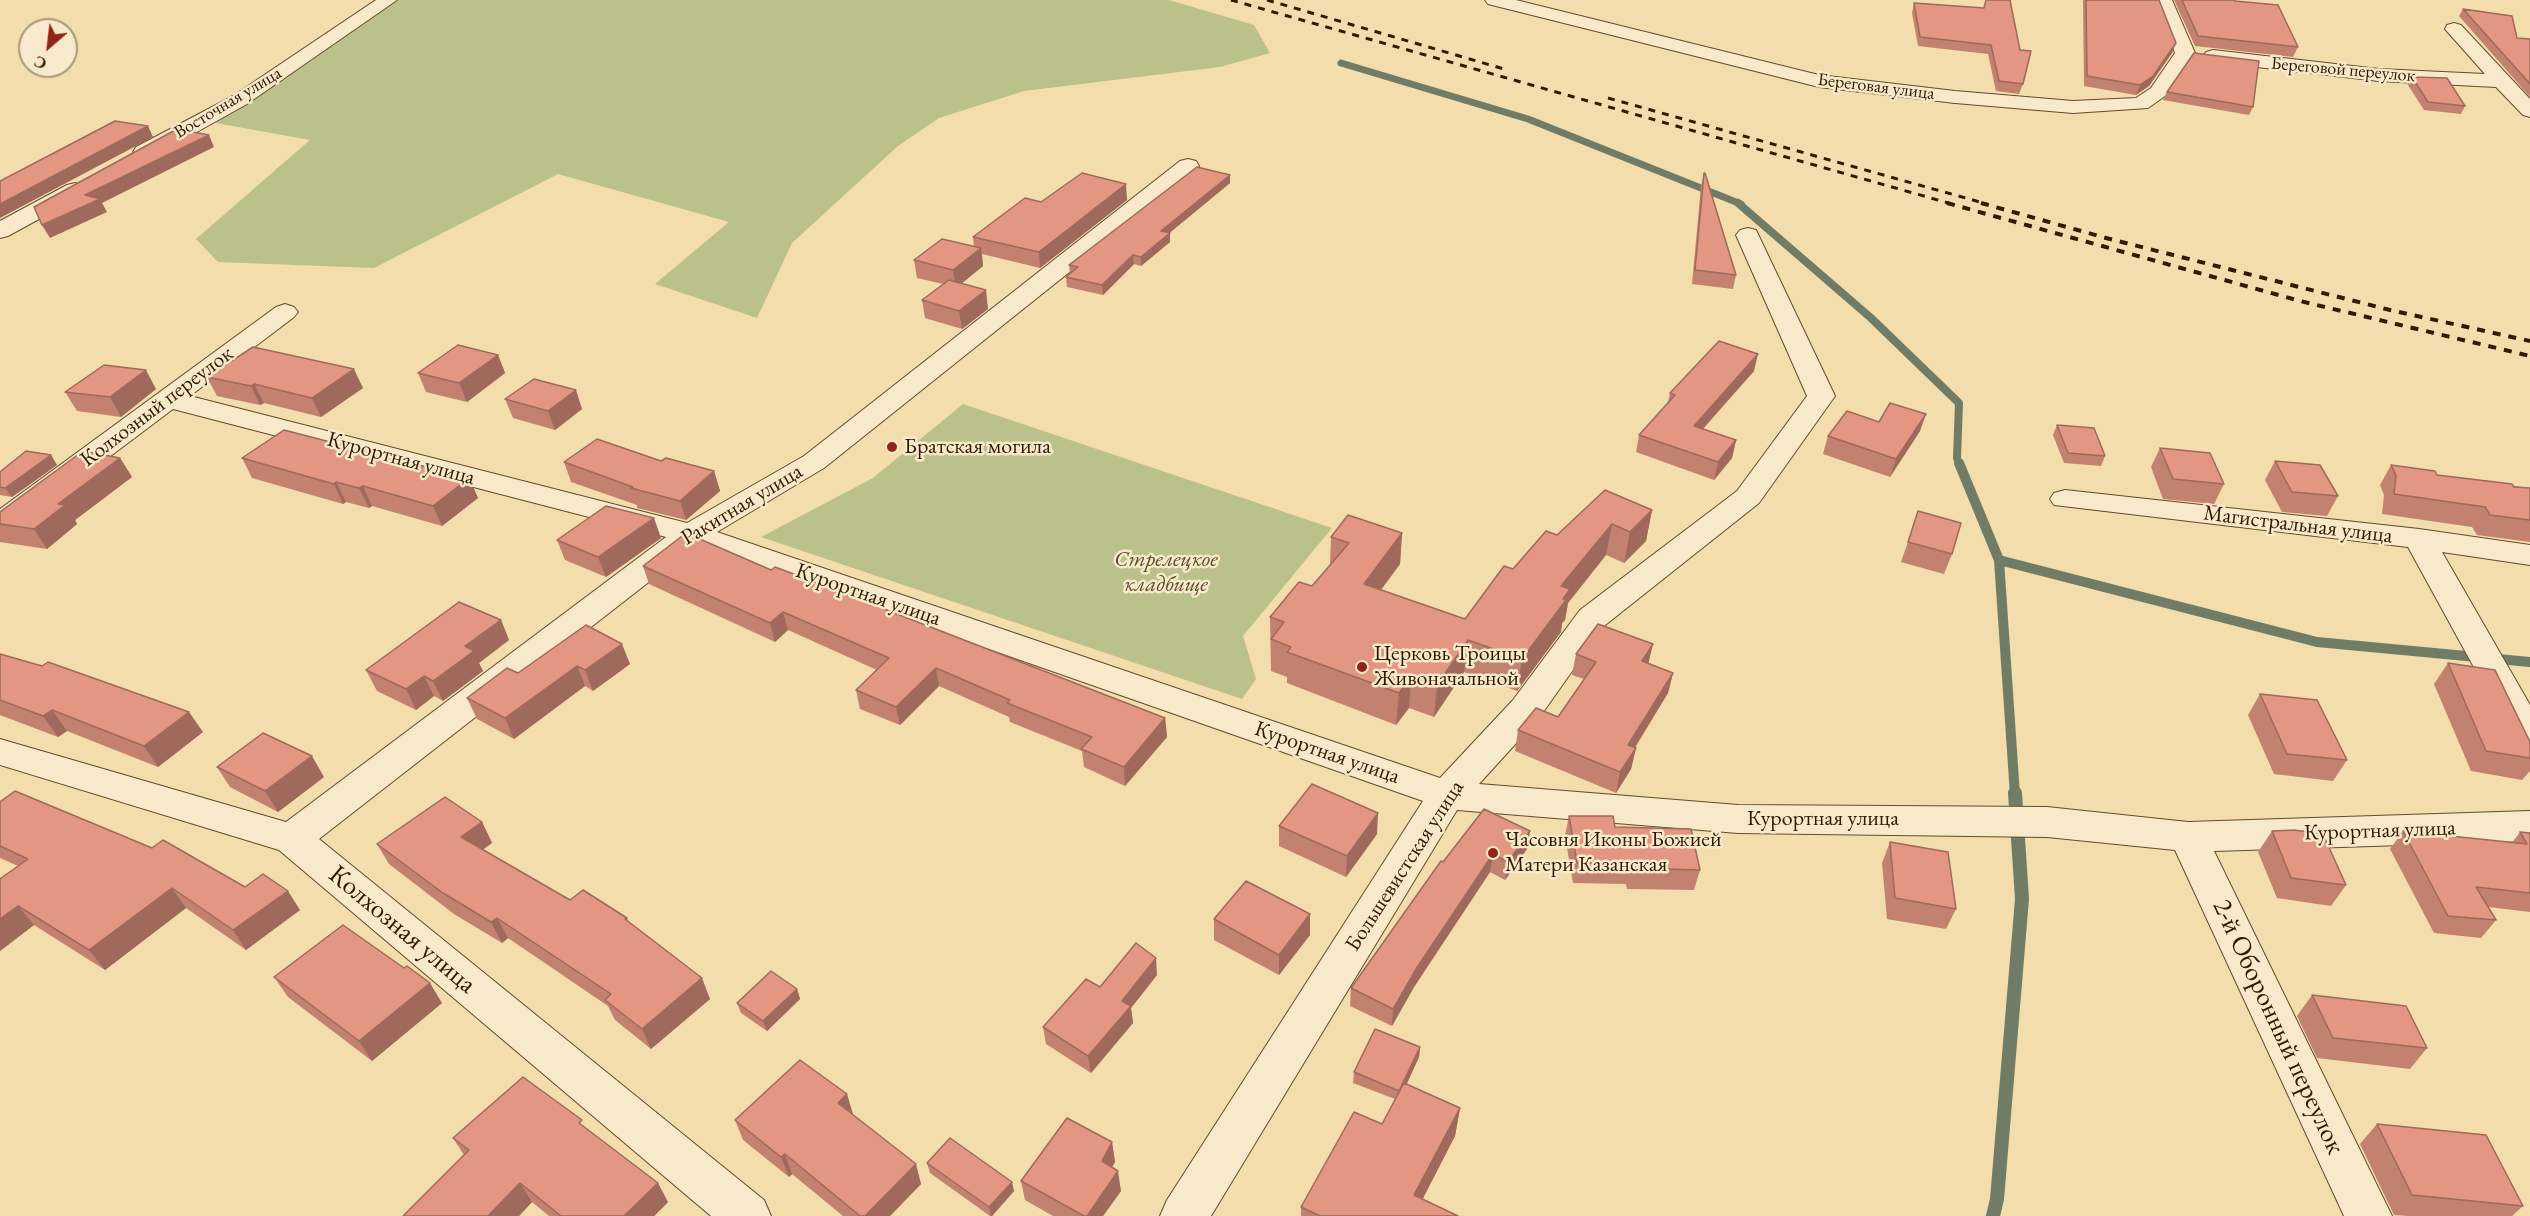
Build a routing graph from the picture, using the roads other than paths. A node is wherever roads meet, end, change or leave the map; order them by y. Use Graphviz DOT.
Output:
graph roads {
  1 [pos="388,0"];
  2 [pos="1494,0"];
  3 [pos="2163,0"];
  4 [pos="2454,29"];
  5 [pos="2185,53"];
  6 [pos="2502,81"];
  7 [pos="2530,111"];
  8 [pos="125,163"];
  9 [pos="1188,166"];
  10 [pos="94,180"];
  11 [pos="0,231"];
  12 [pos="1748,236"];
  13 [pos="285,312"];
  14 [pos="169,399"];
  15 [pos="2065,499"];
  16 [pos="0,524"];
  17 [pos="691,534"];
  18 [pos="2419,539"];
  19 [pos="2530,555"];
  20 [pos="2530,737"];
  21 [pos="0,752"];
  22 [pos="1447,795"];
  23 [pos="2530,826"];
  24 [pos="2188,837"];
  25 [pos="292,839"];
  26 [pos="747,1216"];
  27 [pos="1184,1216"];
  28 [pos="2368,1216"];
  1 -- 8 [label="street, Восточная улица"];
  2 -- 5 [label="street, Береговая улица"];
  3 -- 5 [label="street"];
  4 -- 6 [label="street"];
  5 -- 6 [label="street, Береговой переулок"];
  6 -- 7 [label="street"];
  9 -- 17 [label="street, Ракитная улица"];
  10 -- 11 [label="street"];
  12 -- 22 [label="street, Большевистская улица"];
  13 -- 14 [label="street, Колхозный переулок"];
  14 -- 16 [label="street, Колхозный переулок"];
  14 -- 17 [label="street, Курортная улица"];
  15 -- 18 [label="street, Магистральная улица"];
  17 -- 22 [label="street, Курортная улица"];
  17 -- 25 [label="street, Ракитная улица"];
  18 -- 19 [label="street, Магистральная улица"];
  18 -- 20 [label="street"];
  21 -- 25 [label="street, Колхозная улица"];
  22 -- 24 [label="street, Курортная улица"];
  22 -- 27 [label="street, Большевистская улица"];
  23 -- 24 [label="street, Курортная улица"];
  24 -- 28 [label="street, 2-й Оборонный переулок"];
  25 -- 26 [label="street, Колхозная улица"];
}
